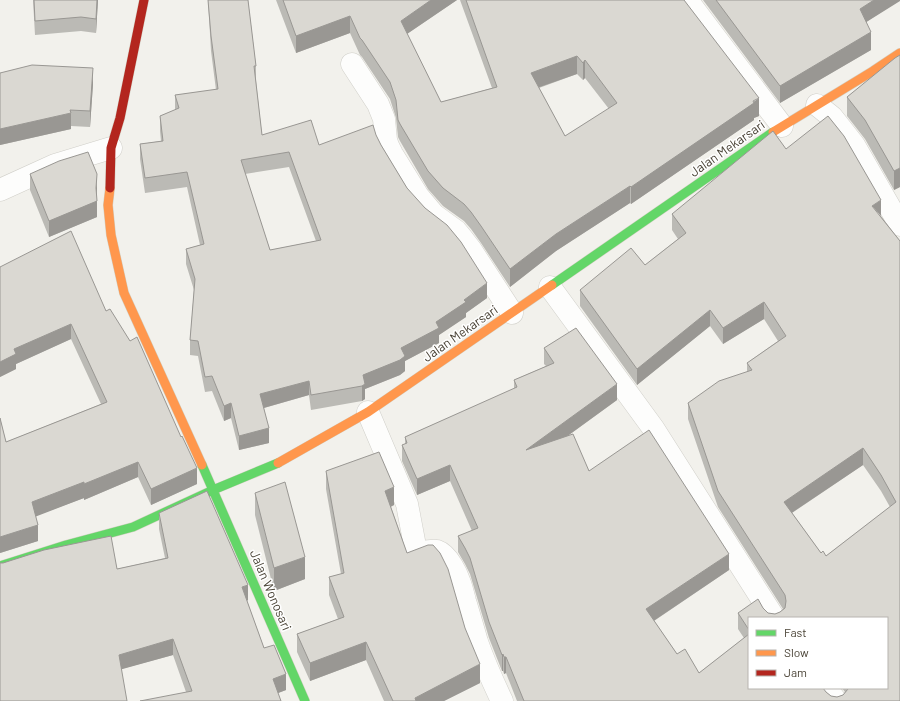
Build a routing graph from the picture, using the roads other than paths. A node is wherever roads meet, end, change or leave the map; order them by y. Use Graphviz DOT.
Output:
graph roads {
  1 [pos="144,0"];
  2 [pos="687,0"];
  3 [pos="900,53"];
  4 [pos="352,64"];
  5 [pos="817,105"];
  6 [pos="782,126"];
  7 [pos="111,148"];
  8 [pos="0,190"];
  9 [pos="900,225"];
  10 [pos="550,287"];
  11 [pos="512,313"];
  12 [pos="368,412"];
  13 [pos="213,490"];
  14 [pos="0,566"];
  15 [pos="773,617"];
  16 [pos="827,689"];
  17 [pos="305,701"];
  18 [pos="502,701"];
  19 [pos="836,701"];
  1 -- 7 [label="street, Jalan Wonosari"];
  2 -- 6 [label="street"];
  3 -- 5 [label="street, Jalan Mekarsari"];
  4 -- 11 [label="street"];
  5 -- 6 [label="street, Jalan Mekarsari"];
  5 -- 9 [label="street"];
  6 -- 10 [label="street, Jalan Mekarsari"];
  7 -- 8 [label="street"];
  7 -- 13 [label="street, Jalan Wonosari"];
  10 -- 11 [label="street, Jalan Mekarsari"];
  10 -- 15 [label="street"];
  11 -- 12 [label="street, Jalan Mekarsari"];
  12 -- 13 [label="street, Jalan Mekarsari"];
  12 -- 18 [label="street"];
  13 -- 14 [label="street, Jalan Mekarsari"];
  13 -- 17 [label="street, Jalan Wonosari"];
  16 -- 19 [label="street"];
}
